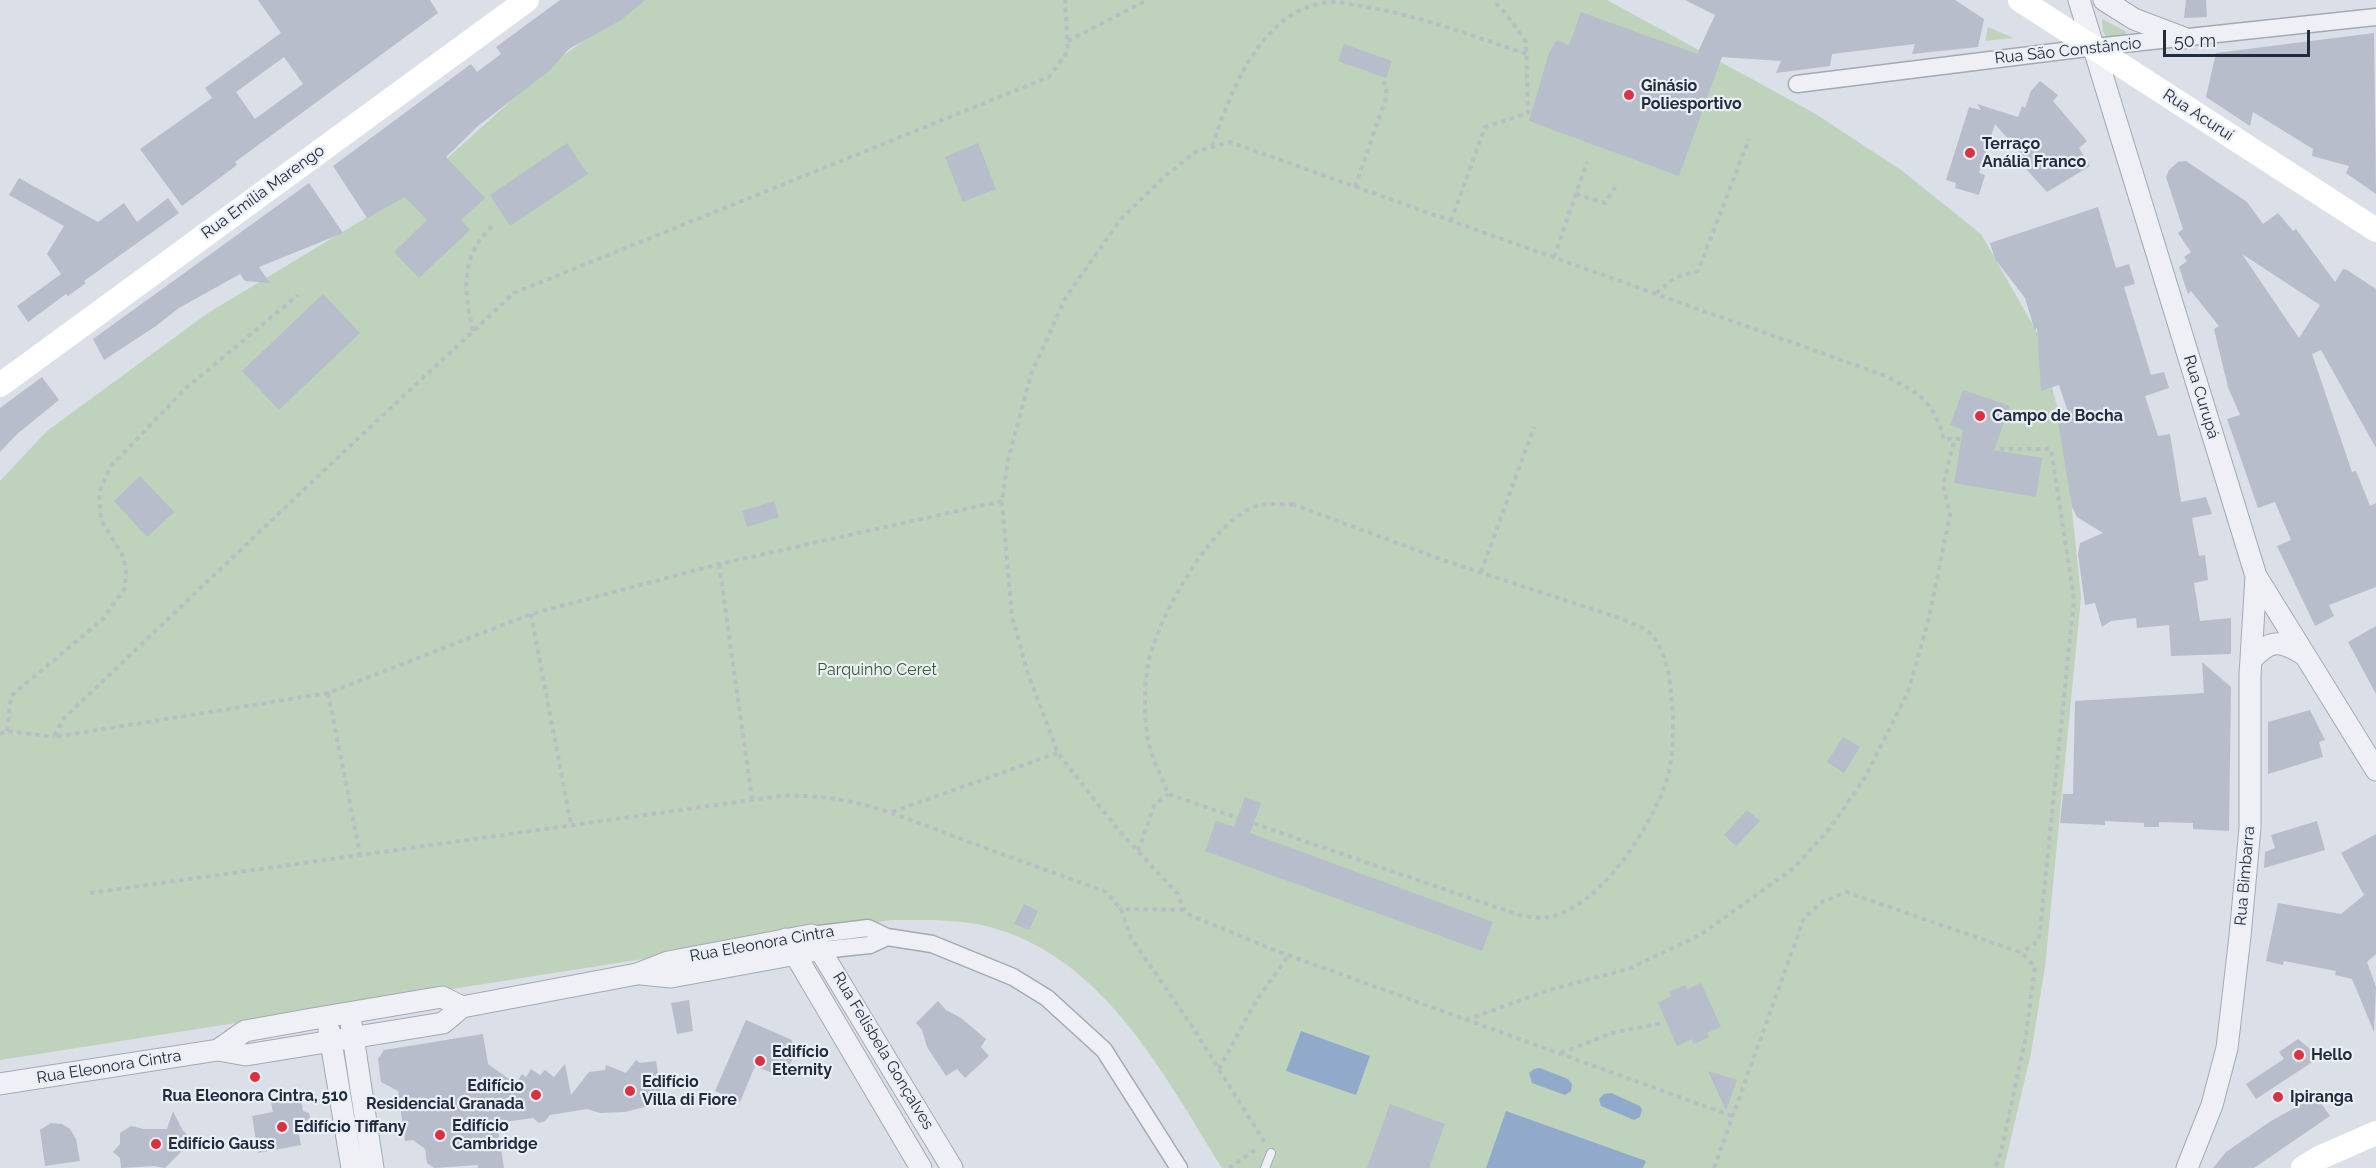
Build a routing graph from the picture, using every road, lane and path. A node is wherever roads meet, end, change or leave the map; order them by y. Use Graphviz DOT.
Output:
graph roads {
  1 [pos="527,0"];
  2 [pos="1065,0"];
  3 [pos="1147,0"];
  4 [pos="1493,0"];
  5 [pos="2020,0"];
  6 [pos="2079,0"];
  7 [pos="2104,0"];
  8 [pos="2376,17"];
  9 [pos="2184,38"];
  10 [pos="1068,41"];
  11 [pos="2095,47"];
  12 [pos="1527,54"];
  13 [pos="1384,81"];
  14 [pos="1797,84"];
  15 [pos="1749,139"];
  16 [pos="1212,147"];
  17 [pos="1587,162"];
  18 [pos="1617,184"];
  19 [pos="1355,187"];
  20 [pos="1576,194"];
  21 [pos="1451,221"];
  22 [pos="495,223"];
  23 [pos="2376,230"];
  24 [pos="1554,258"];
  25 [pos="1655,294"];
  26 [pos="298,295"];
  27 [pos="473,331"];
  28 [pos="0,385"];
  29 [pos="1534,427"];
  30 [pos="1955,438"];
  31 [pos="1002,501"];
  32 [pos="718,564"];
  33 [pos="1481,572"];
  34 [pos="2256,576"];
  35 [pos="531,614"];
  36 [pos="2303,655"];
  37 [pos="2251,660"];
  38 [pos="328,693"];
  39 [pos="7,731"];
  40 [pos="0,734"];
  41 [pos="54,737"];
  42 [pos="1058,753"];
  43 [pos="2376,770"];
  44 [pos="1168,794"];
  45 [pos="753,799"];
  46 [pos="891,812"];
  47 [pos="571,825"];
  48 [pos="1138,851"];
  49 [pos="360,854"];
  50 [pos="90,893"];
  51 [pos="1121,909"];
  52 [pos="1184,910"];
  53 [pos="817,942"];
  54 [pos="790,947"];
  55 [pos="2022,953"];
  56 [pos="1289,955"];
  57 [pos="462,1007"];
  58 [pos="350,1013"];
  59 [pos="326,1016"];
  60 [pos="1466,1020"];
  61 [pos="1662,1023"];
  62 [pos="354,1038"];
  63 [pos="332,1041"];
  64 [pos="218,1050"];
  65 [pos="1560,1053"];
  66 [pos="1219,1070"];
  67 [pos="0,1084"];
  68 [pos="1732,1116"];
  69 [pos="2376,1133"];
  70 [pos="1265,1143"];
  71 [pos="1271,1153"];
  72 [pos="352,1168"];
  73 [pos="374,1168"];
  74 [pos="921,1168"];
  75 [pos="952,1168"];
  76 [pos="1179,1168"];
  77 [pos="1229,1168"];
  78 [pos="1265,1168"];
  79 [pos="1714,1168"];
  80 [pos="1995,1168"];
  81 [pos="2187,1168"];
  82 [pos="2303,1168"];
  1 -- 28 [label="main road, Rua Emília Marengo"];
  2 -- 10 [label="path"];
  3 -- 10 [label="path"];
  4 -- 12 [label="path"];
  5 -- 11 [label="main road, Rua Acuruí"];
  6 -- 11 [label="street, Rua Curupá"];
  7 -- 9 [label="street"];
  8 -- 9 [label="street, Rua São Constâncio"];
  9 -- 11 [label="street, Rua São Constâncio"];
  10 -- 27 [label="path"];
  11 -- 14 [label="street, Rua São Constâncio"];
  11 -- 23 [label="main road, Rua Acuruí"];
  11 -- 34 [label="street, Rua Curupá"];
  12 -- 16 [label="path"];
  12 -- 21 [label="path"];
  13 -- 19 [label="path"];
  15 -- 25 [label="path"];
  16 -- 19 [label="path"];
  16 -- 31 [label="path"];
  17 -- 20 [label="path"];
  18 -- 20 [label="path"];
  19 -- 21 [label="path"];
  20 -- 24 [label="path"];
  21 -- 24 [label="path"];
  22 -- 27 [label="path"];
  24 -- 25 [label="path"];
  25 -- 30 [label="path"];
  26 -- 39 [label="path"];
  27 -- 41 [label="path"];
  29 -- 33 [label="path"];
  30 -- 55 [label="path"];
  30 -- 60 [label="path"];
  31 -- 32 [label="path"];
  31 -- 42 [label="path"];
  32 -- 35 [label="path"];
  32 -- 45 [label="path"];
  33 -- 44 [label="path"];
  33 -- 44 [label="path"];
  34 -- 36 [label="street, Rua Curupá"];
  34 -- 37 [label="street, Rua Bimbarra"];
  35 -- 38 [label="path"];
  35 -- 47 [label="path"];
  36 -- 37 [label="street"];
  36 -- 43 [label="street, Rua Curupá"];
  37 -- 81 [label="street, Rua Bimbarra"];
  38 -- 41 [label="path"];
  38 -- 49 [label="path"];
  39 -- 40 [label="path"];
  39 -- 41 [label="path"];
  42 -- 46 [label="path"];
  42 -- 48 [label="path"];
  44 -- 48 [label="path"];
  45 -- 46 [label="path"];
  45 -- 47 [label="path"];
  46 -- 51 [label="path"];
  47 -- 49 [label="path"];
  48 -- 52 [label="path"];
  49 -- 50 [label="path"];
  51 -- 52 [label="path"];
  51 -- 66 [label="path"];
  52 -- 56 [label="path"];
  53 -- 54 [label="street, Rua Eleonora Cintra"];
  53 -- 75 [label="street, Rua Felisbela Gonçalves"];
  53 -- 76 [label="street, Rua Eleonora Cintra"];
  54 -- 57 [label="street, Rua Eleonora Cintra"];
  54 -- 74 [label="street, Rua Felisbela Gonçalves"];
  55 -- 68 [label="path"];
  55 -- 80 [label="path"];
  56 -- 60 [label="path"];
  56 -- 66 [label="path"];
  57 -- 58 [label="street, Rua Eleonora Cintra"];
  57 -- 62 [label="street, Rua Eleonora Cintra"];
  58 -- 59 [label="street, Rua Eleonora Cintra"];
  58 -- 62 [label="street"];
  59 -- 63 [label="street"];
  59 -- 64 [label="street, Rua Eleonora Cintra"];
  60 -- 65 [label="path"];
  61 -- 65 [label="path"];
  62 -- 63 [label="street, Rua Eleonora Cintra"];
  62 -- 73 [label="street"];
  63 -- 64 [label="street, Rua Eleonora Cintra"];
  63 -- 72 [label="street"];
  64 -- 67 [label="street, Rua Eleonora Cintra"];
  65 -- 68 [label="path"];
  66 -- 70 [label="path"];
  68 -- 79 [label="path"];
  69 -- 82 [label="main road"];
  70 -- 71 [label="path"];
  70 -- 77 [label="path"];
  71 -- 78 [label="lane"];
}
